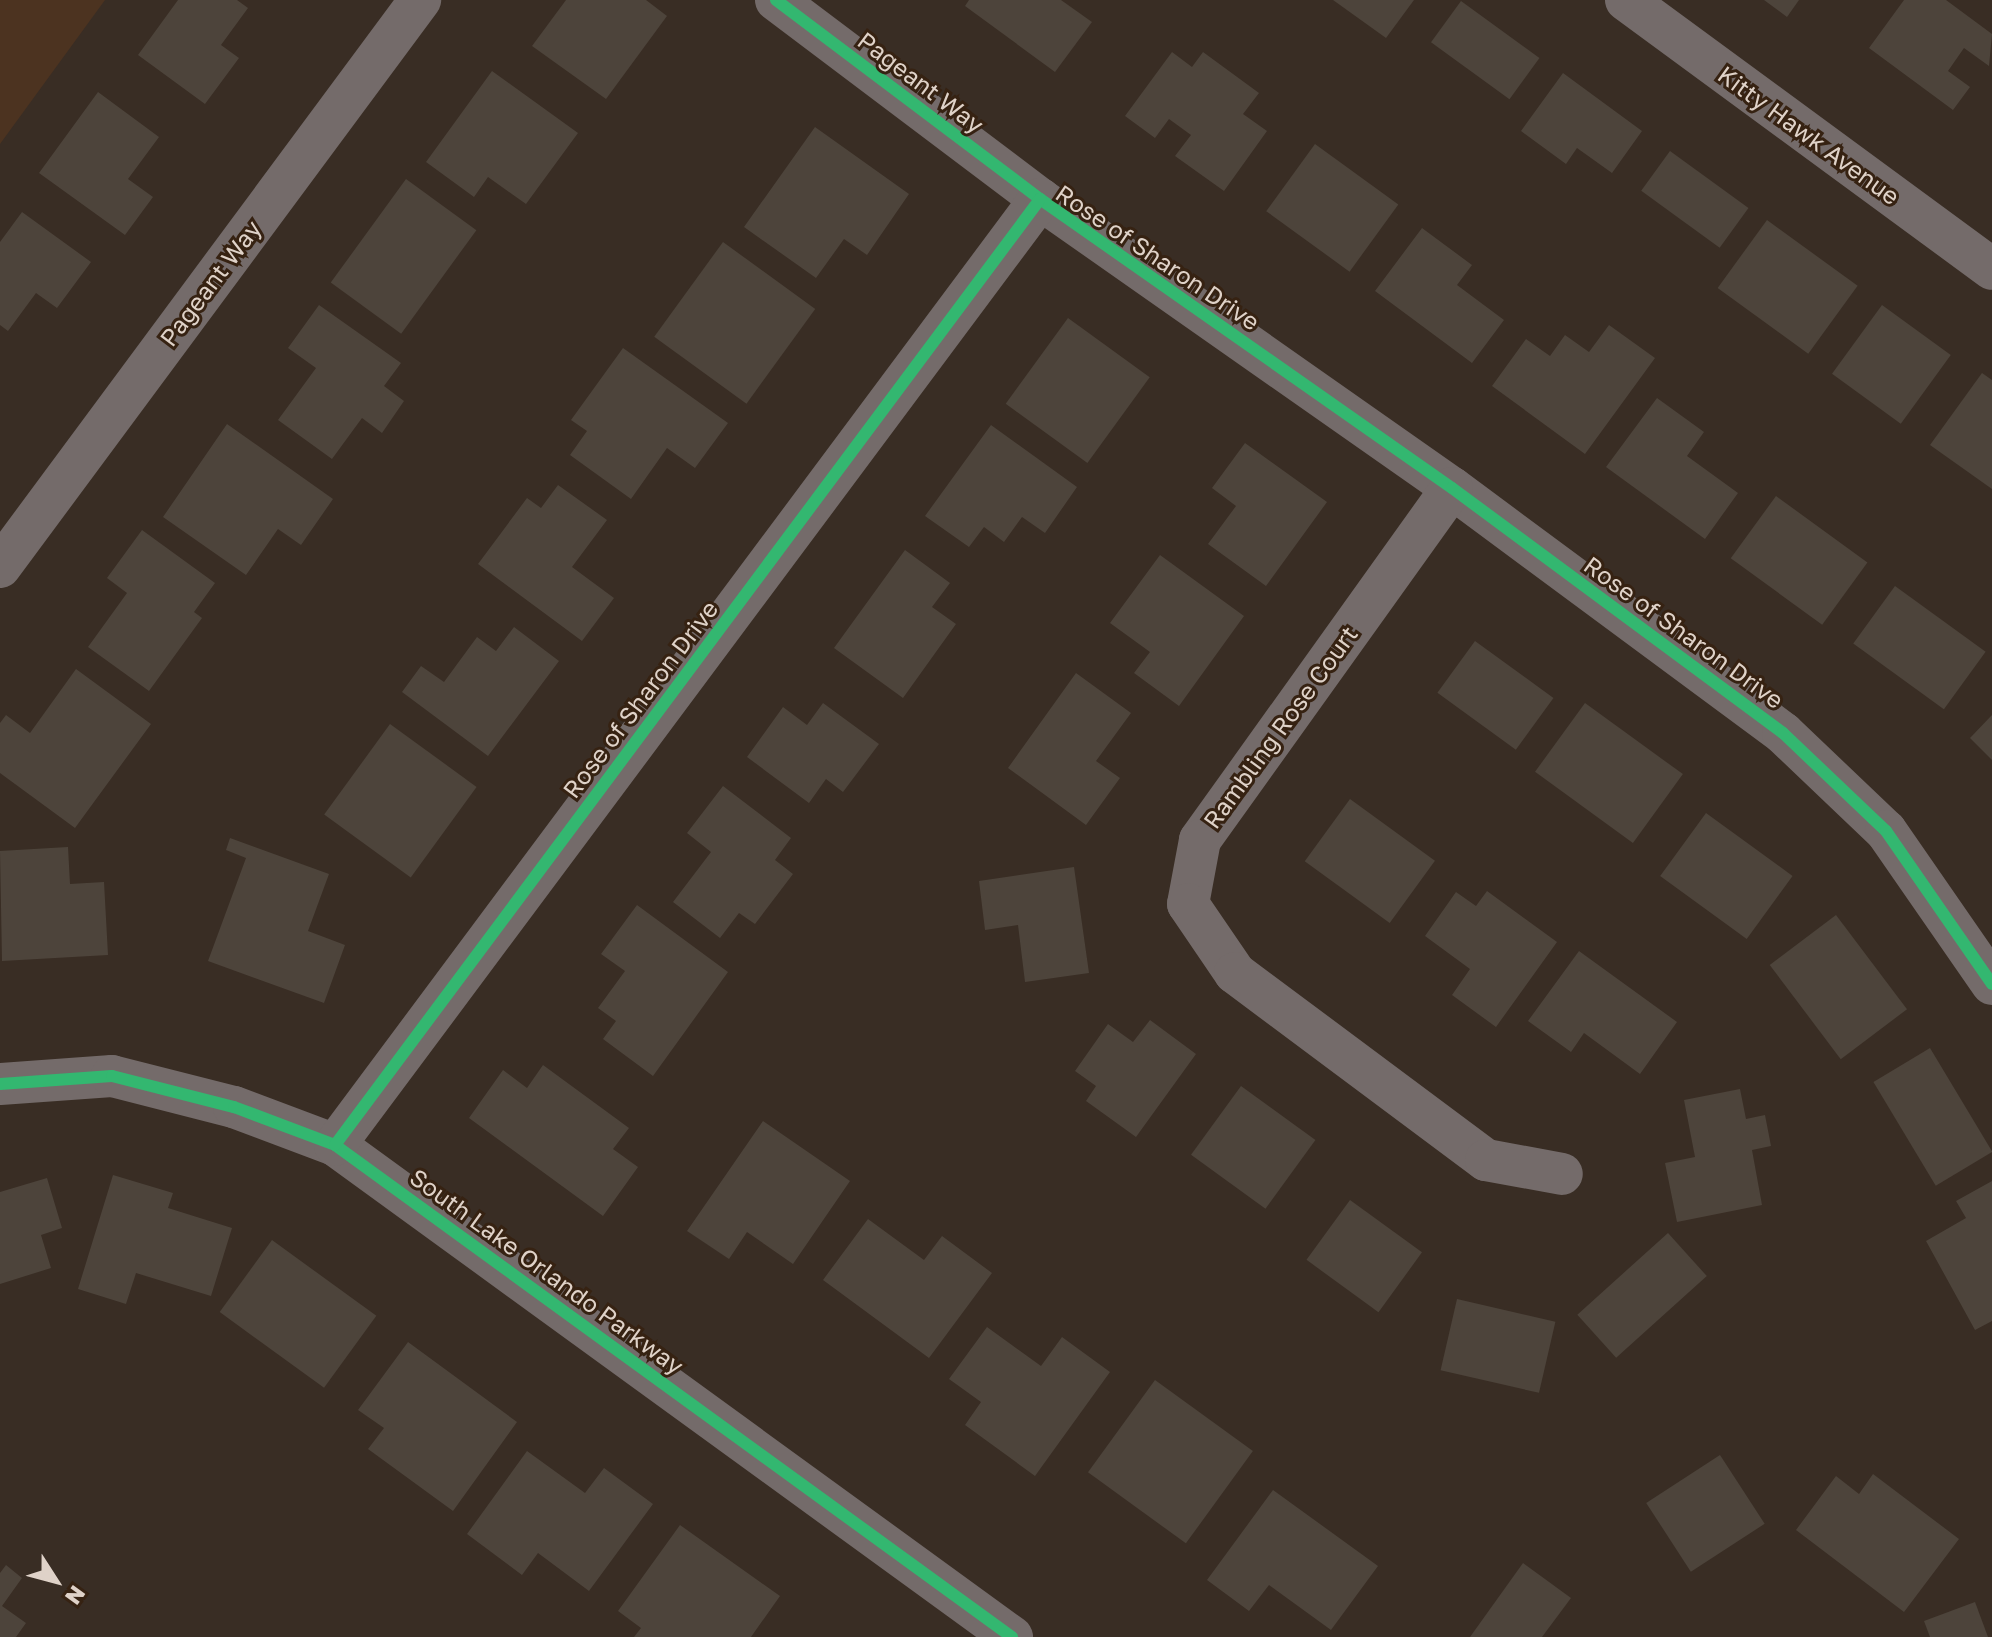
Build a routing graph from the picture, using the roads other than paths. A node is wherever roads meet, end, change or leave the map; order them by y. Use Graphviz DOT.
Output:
graph roads {
  1 [pos="420,0"];
  2 [pos="776,0"];
  3 [pos="1626,0"];
  4 [pos="1040,199"];
  5 [pos="1986,253"];
  6 [pos="1452,488"];
  7 [pos="0,567"];
  8 [pos="1992,984"];
  9 [pos="0,1084"];
  10 [pos="335,1145"];
  11 [pos="1562,1174"];
  12 [pos="1012,1637"];
  1 -- 7 [label="street, Pageant Way"];
  2 -- 4 [label="street, Pageant Way"];
  3 -- 5 [label="street, Kitty Hawk Avenue"];
  4 -- 6 [label="street, Rose of Sharon Drive"];
  4 -- 10 [label="street, Rose of Sharon Drive"];
  6 -- 8 [label="street, Rose of Sharon Drive"];
  6 -- 11 [label="street, Rambling Rose Court"];
  9 -- 10 [label="street, South Lake Orlando Parkway"];
  10 -- 12 [label="street, South Lake Orlando Parkway"];
}
